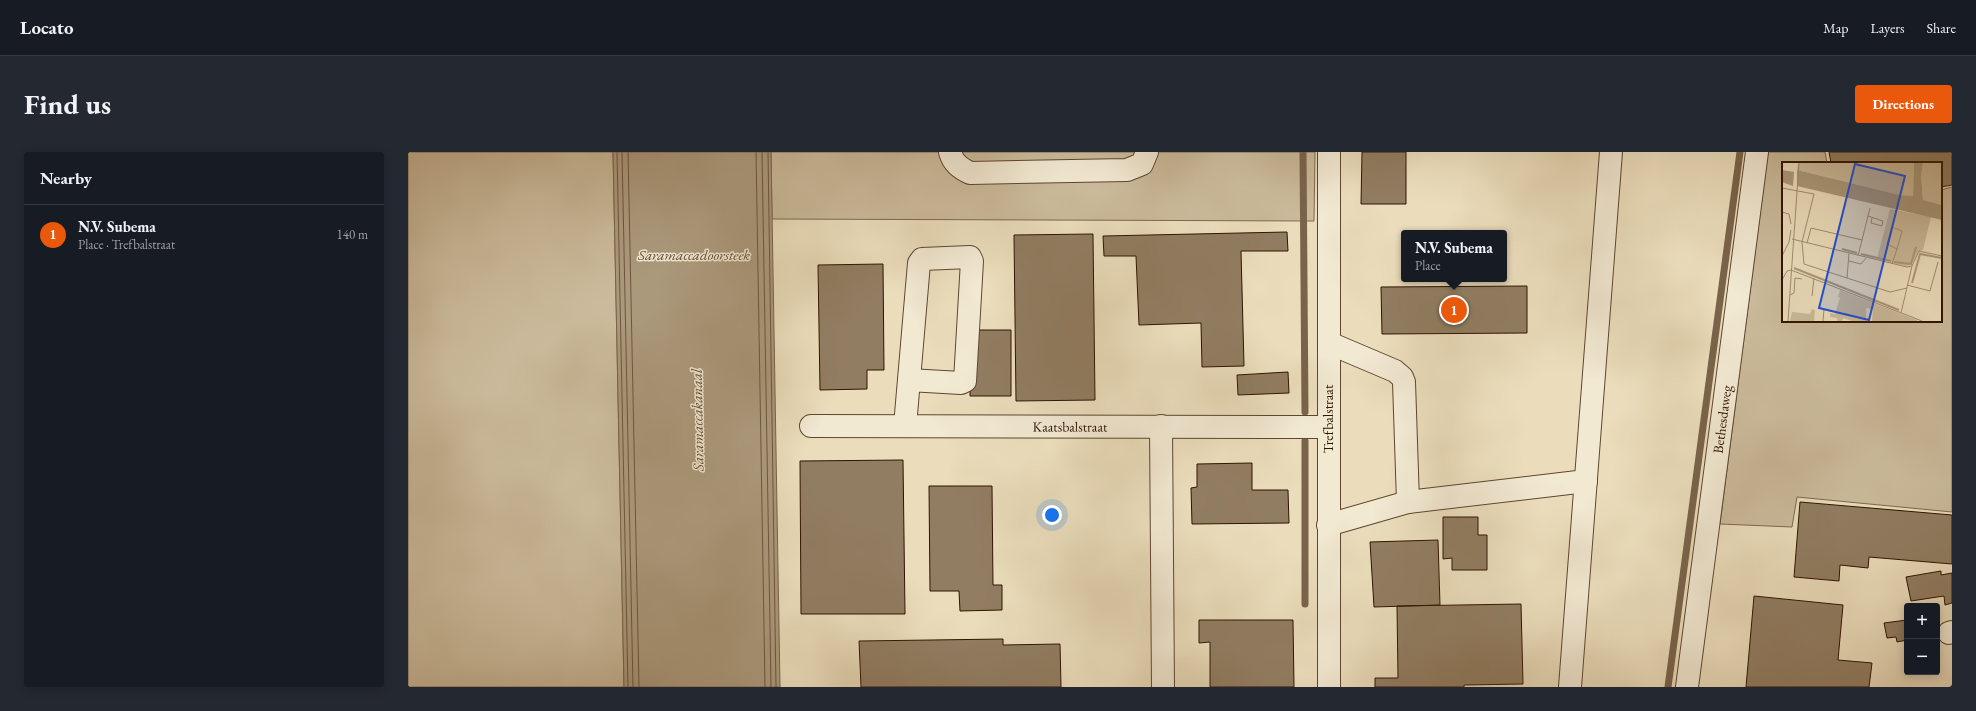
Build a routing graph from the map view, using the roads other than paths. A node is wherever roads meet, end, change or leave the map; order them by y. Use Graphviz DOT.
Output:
graph roads {
  1 [pos="950,152"];
  2 [pos="1147,152"];
  3 [pos="1329,152"];
  4 [pos="1610,152"];
  5 [pos="1757,152"];
  6 [pos="1329,343"];
  7 [pos="909,380"];
  8 [pos="811,426"];
  9 [pos="905,426"];
  10 [pos="1161,426"];
  11 [pos="1328,427"];
  12 [pos="1586,481"];
  13 [pos="1408,502"];
  14 [pos="1328,525"];
  15 [pos="1163,687"];
  16 [pos="1329,687"];
  17 [pos="1570,687"];
  18 [pos="1687,687"];
  1 -- 2 [label="street"];
  3 -- 6 [label="street, Trefbalstraat"];
  4 -- 12 [label="street"];
  5 -- 18 [label="street, Bethesdaweg"];
  6 -- 11 [label="street, Trefbalstraat"];
  6 -- 13 [label="street"];
  7 -- 7 [label="street"];
  7 -- 9 [label="street"];
  8 -- 9 [label="street, Kaatsbalstraat"];
  9 -- 10 [label="street, Kaatsbalstraat"];
  10 -- 11 [label="street, Kaatsbalstraat"];
  10 -- 15 [label="street"];
  11 -- 14 [label="street, Trefbalstraat"];
  12 -- 13 [label="street"];
  12 -- 17 [label="street"];
  13 -- 14 [label="street"];
  14 -- 16 [label="street, Trefbalstraat"];
}
